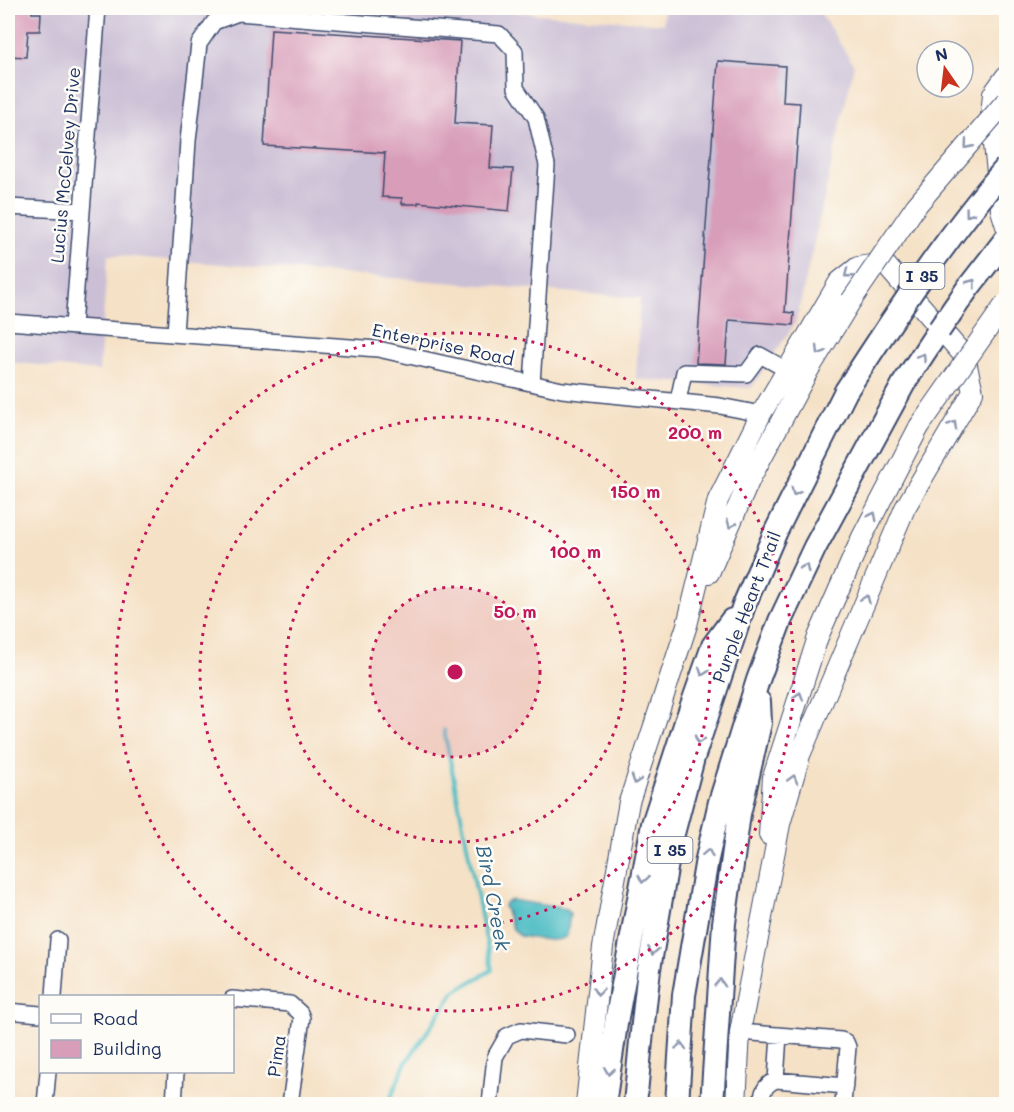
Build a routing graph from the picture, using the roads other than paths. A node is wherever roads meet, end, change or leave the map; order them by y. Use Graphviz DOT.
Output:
graph roads {
  1 [pos="98,8"];
  2 [pos="1006,76"];
  3 [pos="1006,101"];
  4 [pos="1006,168"];
  5 [pos="8,207"];
  6 [pos="82,211"];
  7 [pos="1006,226"];
  8 [pos="1006,238"];
  9 [pos="1006,303"];
  10 [pos="8,322"];
  11 [pos="73,326"];
  12 [pos="175,334"];
  13 [pos="787,370"];
  14 [pos="532,383"];
  15 [pos="678,402"];
  16 [pos="762,414"];
  17 [pos="744,605"];
  18 [pos="687,625"];
  19 [pos="758,680"];
  20 [pos="762,918"];
  21 [pos="58,940"];
  22 [pos="54,995"];
  23 [pos="234,999"];
  24 [pos="8,1011"];
  25 [pos="39,1014"];
  26 [pos="740,1032"];
  27 [pos="567,1035"];
  28 [pos="779,1035"];
  29 [pos="48,1073"];
  30 [pos="176,1073"];
  31 [pos="776,1080"];
  32 [pos="845,1086"];
  33 [pos="45,1104"];
  34 [pos="174,1104"];
  35 [pos="290,1104"];
  36 [pos="490,1104"];
  37 [pos="586,1104"];
  38 [pos="604,1104"];
  39 [pos="635,1104"];
  40 [pos="677,1104"];
  41 [pos="712,1104"];
  42 [pos="736,1104"];
  43 [pos="761,1104"];
  44 [pos="843,1104"];
  1 -- 6 [label="street, Lucius McCelvey Drive"];
  2 -- 7 [label="main road"];
  3 -- 18 [label="main road, one-way, bridge"];
  4 -- 17 [label="highway, Purple Heart Trail / I 35, one-way, bridge"];
  5 -- 6 [label="street"];
  6 -- 11 [label="street, Lucius McCelvey Drive"];
  19 -- 8 [label="highway, Purple Heart Trail / I 35, one-way, bridge"];
  20 -- 9 [label="main road, one-way, bridge"];
  10 -- 11 [label="street, Enterprise Road"];
  11 -- 12 [label="street, Enterprise Road"];
  12 -- 14 [label="street, Enterprise Road"];
  12 -- 14 [label="street"];
  13 -- 15 [label="street"];
  13 -- 16 [label="main road"];
  20 -- 13 [label="main road, one-way"];
  14 -- 15 [label="street, Enterprise Road"];
  15 -- 16 [label="street, Enterprise Road"];
  16 -- 18 [label="main road"];
  17 -- 38 [label="highway, one-way"];
  17 -- 39 [label="highway, Purple Heart Trail / I 35, one-way"];
  18 -- 37 [label="main road, one-way"];
  40 -- 19 [label="highway, Purple Heart Trail / I 35, one-way"];
  41 -- 19 [label="highway, one-way"];
  20 -- 26 [label="main road"];
  21 -- 22 [label="street"];
  23 -- 35 [label="street, Pima"];
  24 -- 25 [label="street"];
  26 -- 28 [label="street"];
  26 -- 42 [label="main road"];
  27 -- 36 [label="street"];
  28 -- 31 [label="street"];
  28 -- 32 [label="street"];
  29 -- 33 [label="street"];
  30 -- 34 [label="street"];
  31 -- 32 [label="street"];
  31 -- 43 [label="street"];
  32 -- 44 [label="street"];
}
